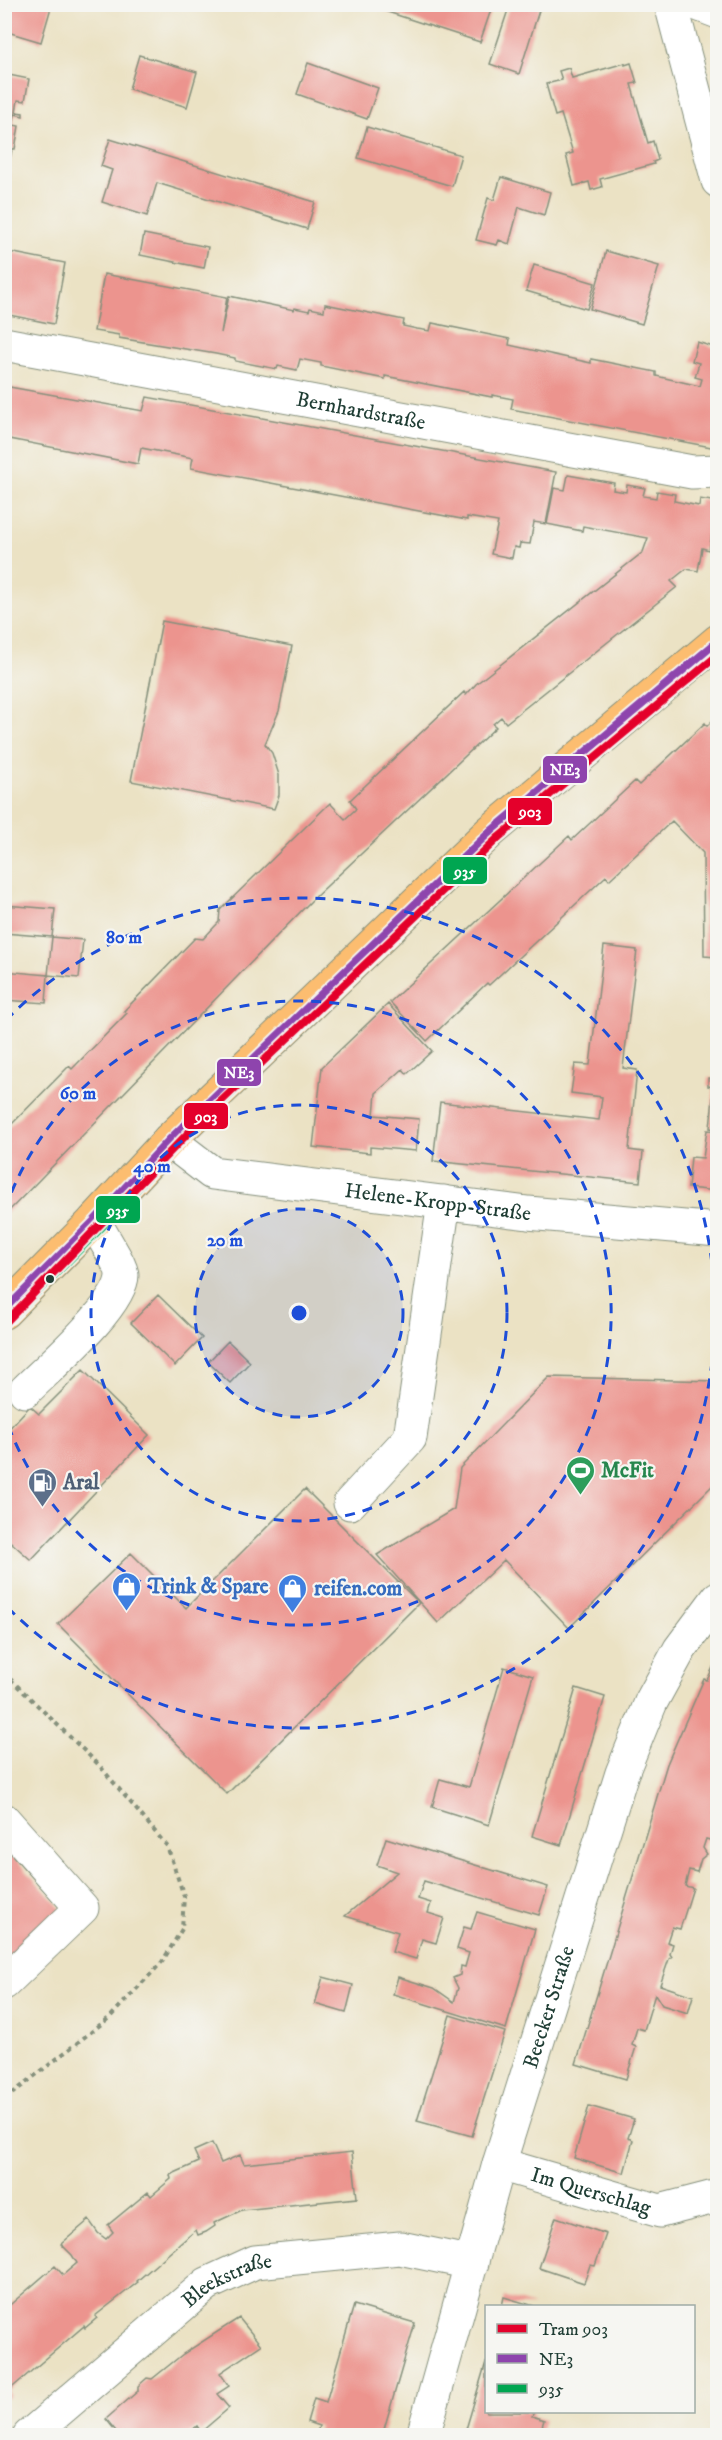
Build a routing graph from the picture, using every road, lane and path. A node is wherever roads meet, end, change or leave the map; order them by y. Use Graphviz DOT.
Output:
graph roads {
  1 [pos="670,4"];
  2 [pos="697,4"];
  3 [pos="717,12"];
  4 [pos="717,181"];
  5 [pos="4,344"];
  6 [pos="717,471"];
  7 [pos="717,641"];
  8 [pos="169,1140"];
  9 [pos="444,1202"];
  10 [pos="94,1221"];
  11 [pos="717,1230"];
  12 [pos="4,1312"];
  13 [pos="25,1391"];
  14 [pos="350,1503"];
  15 [pos="717,1598"];
  16 [pos="4,1820"];
  17 [pos="4,1983"];
  18 [pos="499,2164"];
  19 [pos="717,2196"];
  20 [pos="472,2263"];
  21 [pos="29,2436"];
  22 [pos="423,2436"];
  1 -- 4 [label="street"];
  2 -- 3 [label="street"];
  5 -- 6 [label="street, Bernhardstraße"];
  7 -- 8 [label="main road"];
  8 -- 9 [label="street, Helene-Kropp-Straße"];
  8 -- 10 [label="main road"];
  9 -- 11 [label="street, Helene-Kropp-Straße"];
  9 -- 14 [label="street"];
  10 -- 12 [label="main road"];
  10 -- 13 [label="street"];
  15 -- 18 [label="street, Beecker Straße"];
  16 -- 17 [label="street"];
  18 -- 19 [label="street, Im Querschlag"];
  18 -- 20 [label="street, Beecker Straße"];
  20 -- 21 [label="street, Bleekstraße"];
  20 -- 22 [label="street, Beecker Straße"];
}
